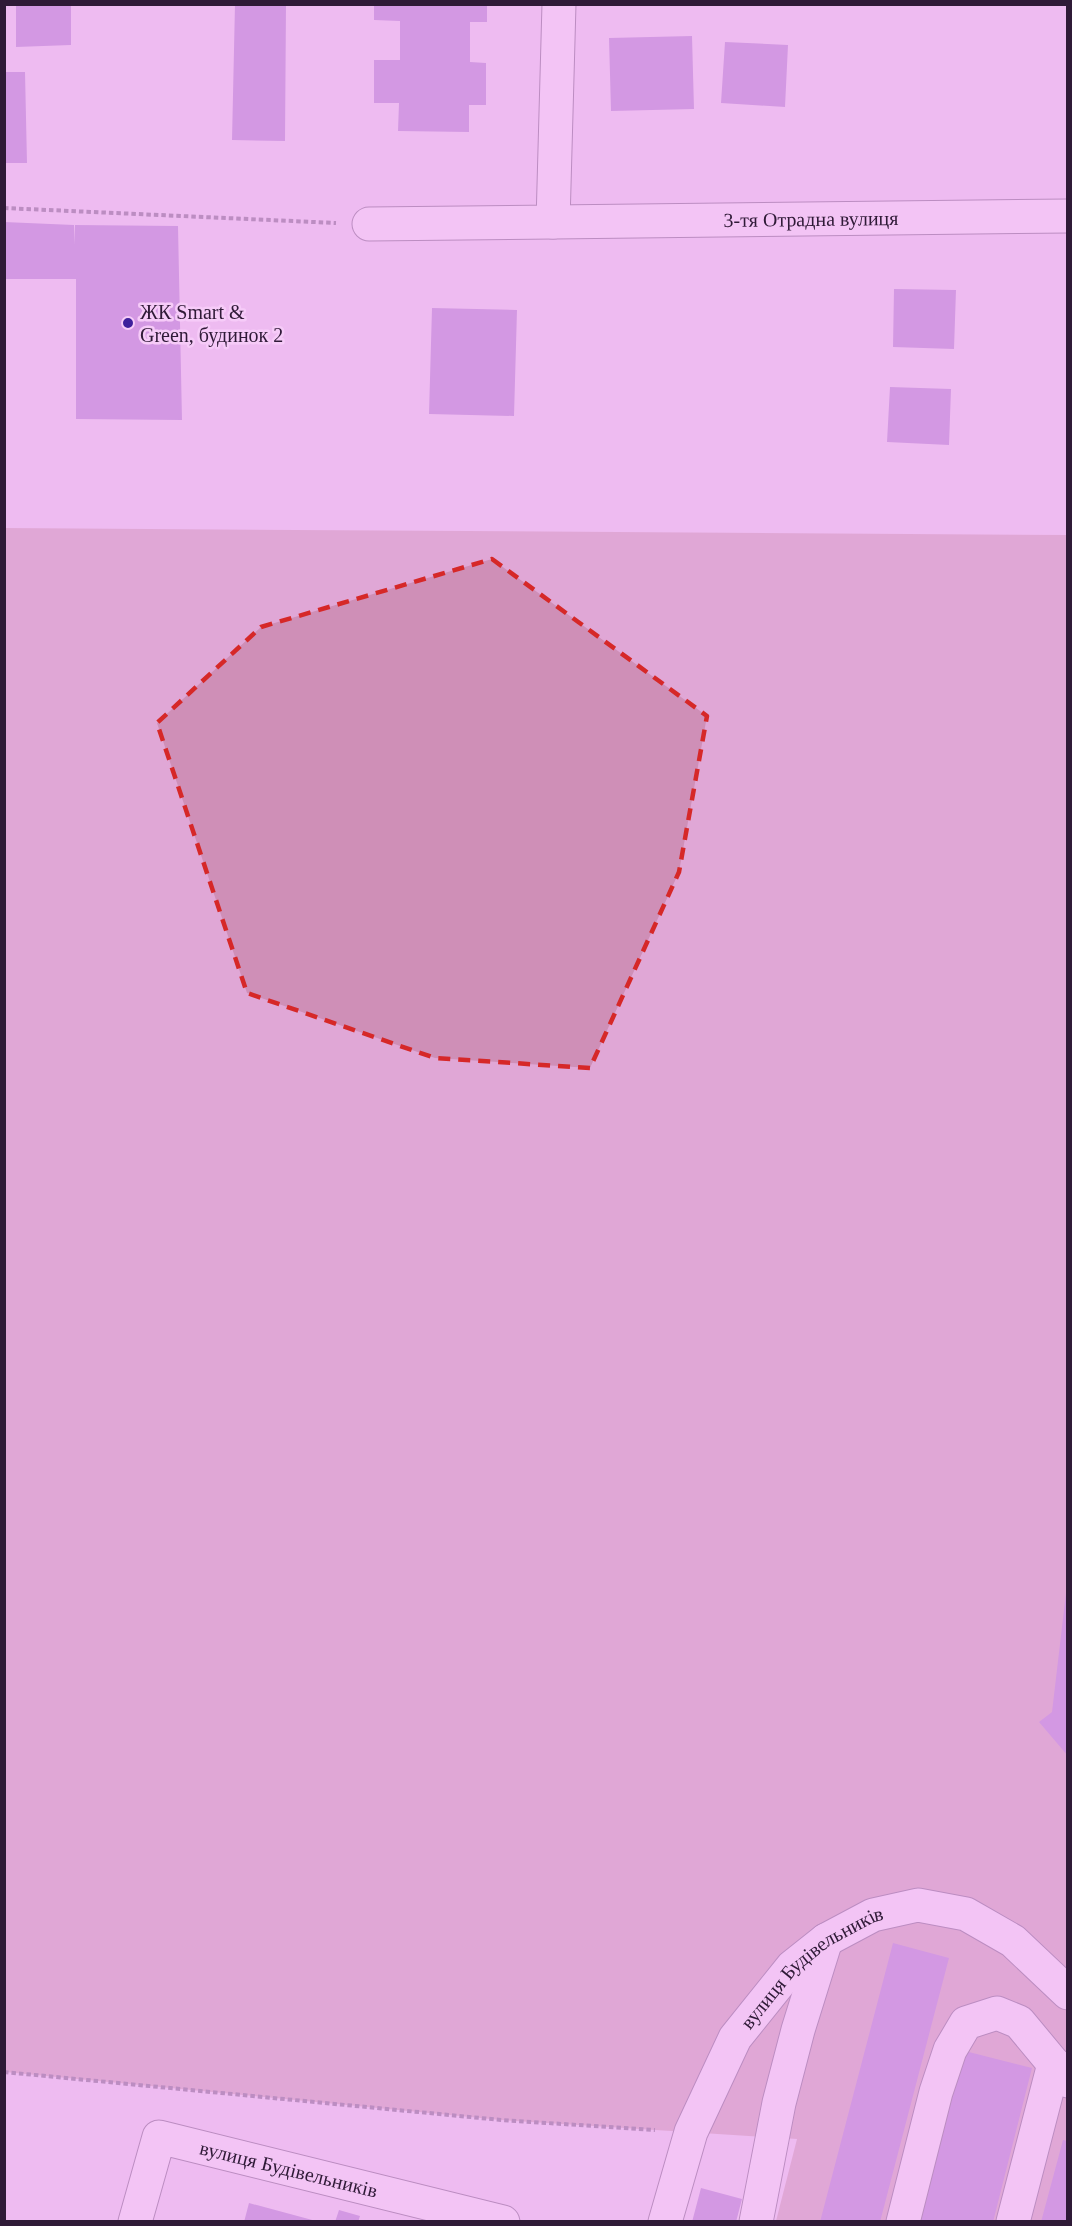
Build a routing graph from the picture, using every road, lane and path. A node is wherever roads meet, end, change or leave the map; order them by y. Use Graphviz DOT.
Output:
graph roads {
  1 [pos="559,4"];
  2 [pos="4,208"];
  3 [pos="1068,216"];
  4 [pos="553,222"];
  5 [pos="369,224"];
  6 [pos="826,1940"];
  7 [pos="1068,1993"];
  8 [pos="761,2004"];
  9 [pos="798,2030"];
  10 [pos="4,2072"];
  11 [pos="1061,2072"];
  12 [pos="691,2132"];
  13 [pos="494,2220"];
  14 [pos="135,2222"];
  15 [pos="665,2222"];
  16 [pos="756,2222"];
  17 [pos="903,2222"];
  18 [pos="1013,2222"];
  1 -- 4 [label="street"];
  2 -- 5 [label="path"];
  3 -- 4 [label="street, 3-тя Отрадна вулиця"];
  4 -- 5 [label="street, 3-тя Отрадна вулиця"];
  6 -- 7 [label="street, вулиця Будівельників"];
  6 -- 8 [label="street, вулиця Будівельників"];
  6 -- 9 [label="street"];
  8 -- 9 [label="street"];
  8 -- 12 [label="street, вулиця Будівельників"];
  9 -- 16 [label="street"];
  10 -- 12 [label="path"];
  11 -- 17 [label="street"];
  11 -- 18 [label="street"];
  12 -- 15 [label="street, вулиця Будівельників"];
  13 -- 14 [label="street, вулиця Будівельників"];
}
